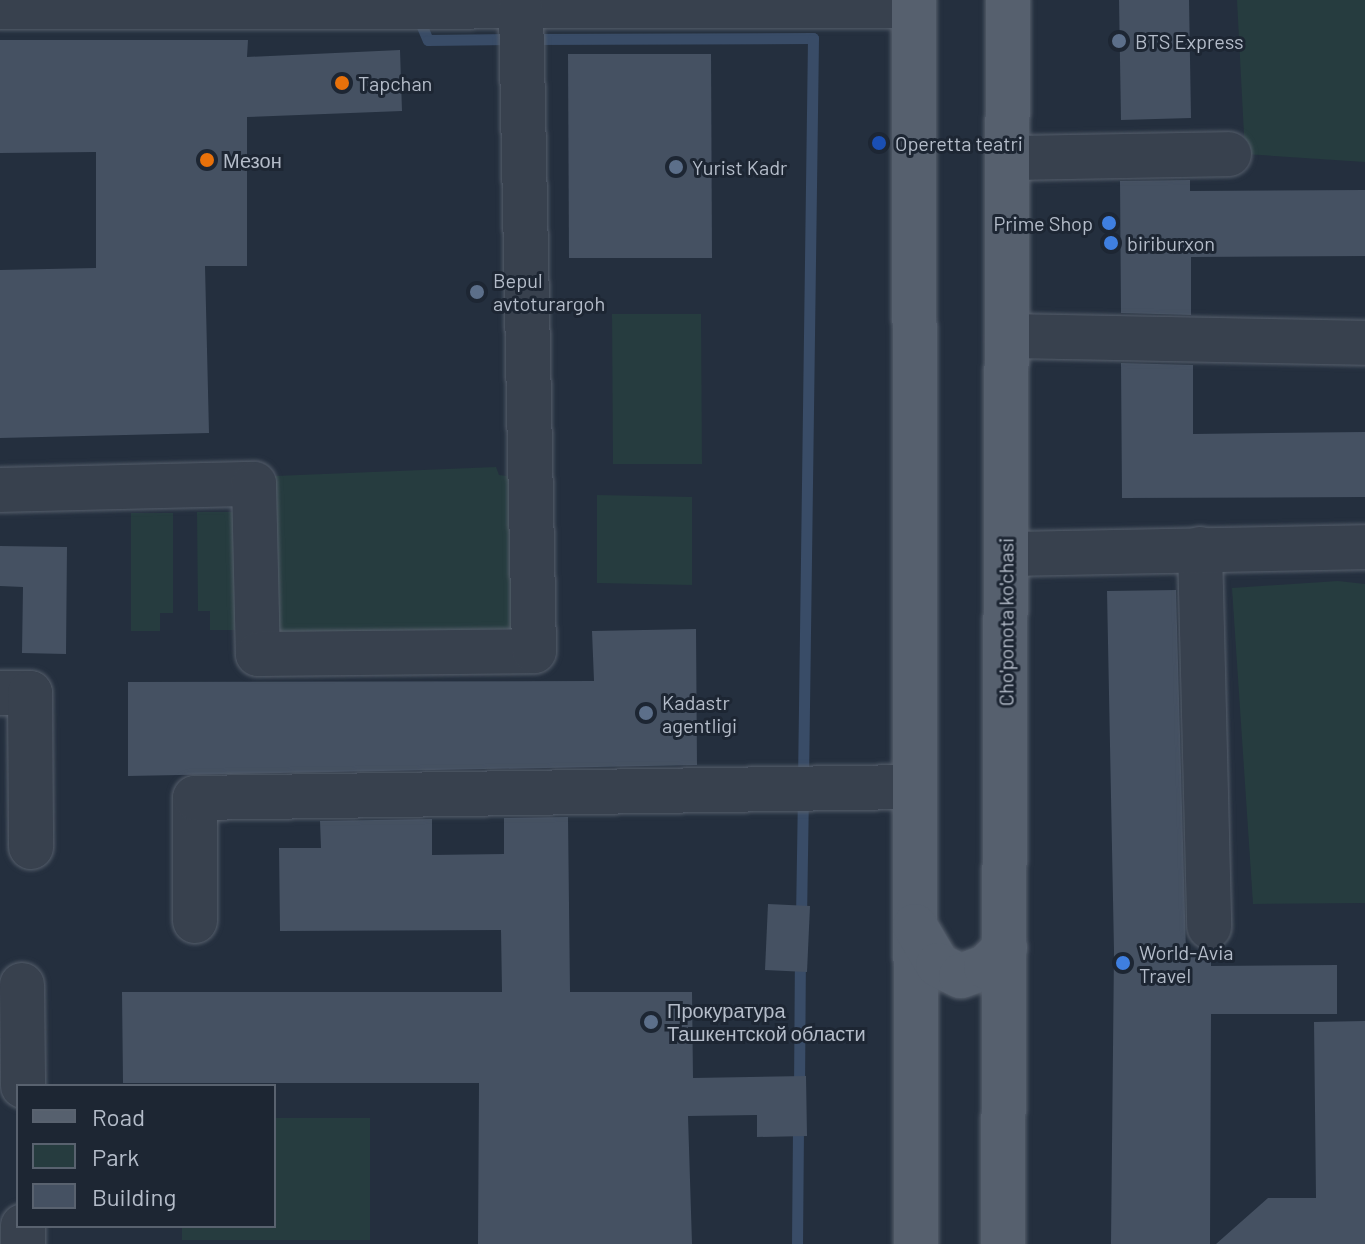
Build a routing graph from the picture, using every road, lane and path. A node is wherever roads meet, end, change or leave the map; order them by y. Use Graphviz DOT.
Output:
graph roads {
  1 [pos="1008,0"];
  2 [pos="914,3"];
  3 [pos="0,7"];
  4 [pos="521,29"];
  5 [pos="1229,154"];
  6 [pos="1008,158"];
  7 [pos="1007,336"];
  8 [pos="1365,343"];
  9 [pos="0,490"];
  10 [pos="1365,547"];
  11 [pos="1200,549"];
  12 [pos="1007,554"];
  13 [pos="0,693"];
  14 [pos="915,787"];
  15 [pos="31,847"];
  16 [pos="195,921"];
  17 [pos="915,926"];
  18 [pos="1209,927"];
  19 [pos="1005,948"];
  20 [pos="22,985"];
  21 [pos="23,1084"];
  22 [pos="916,1244"];
  23 [pos="1003,1244"];
  1 -- 6 [label="main road, Cho'ponota ko'chasi"];
  2 -- 4 [label="street"];
  2 -- 14 [label="main road"];
  3 -- 4 [label="street"];
  4 -- 9 [label="street"];
  5 -- 6 [label="street"];
  6 -- 7 [label="main road, Cho'ponota ko'chasi"];
  7 -- 8 [label="street"];
  7 -- 12 [label="main road, Cho'ponota ko'chasi"];
  10 -- 11 [label="street"];
  11 -- 12 [label="street"];
  11 -- 18 [label="street"];
  12 -- 19 [label="main road, Cho'ponota ko'chasi"];
  13 -- 15 [label="street"];
  14 -- 16 [label="street"];
  14 -- 17 [label="main road"];
  17 -- 19 [label="main road"];
  17 -- 22 [label="main road"];
  19 -- 23 [label="main road, Cho'ponota ko'chasi"];
  20 -- 21 [label="street"];
}
